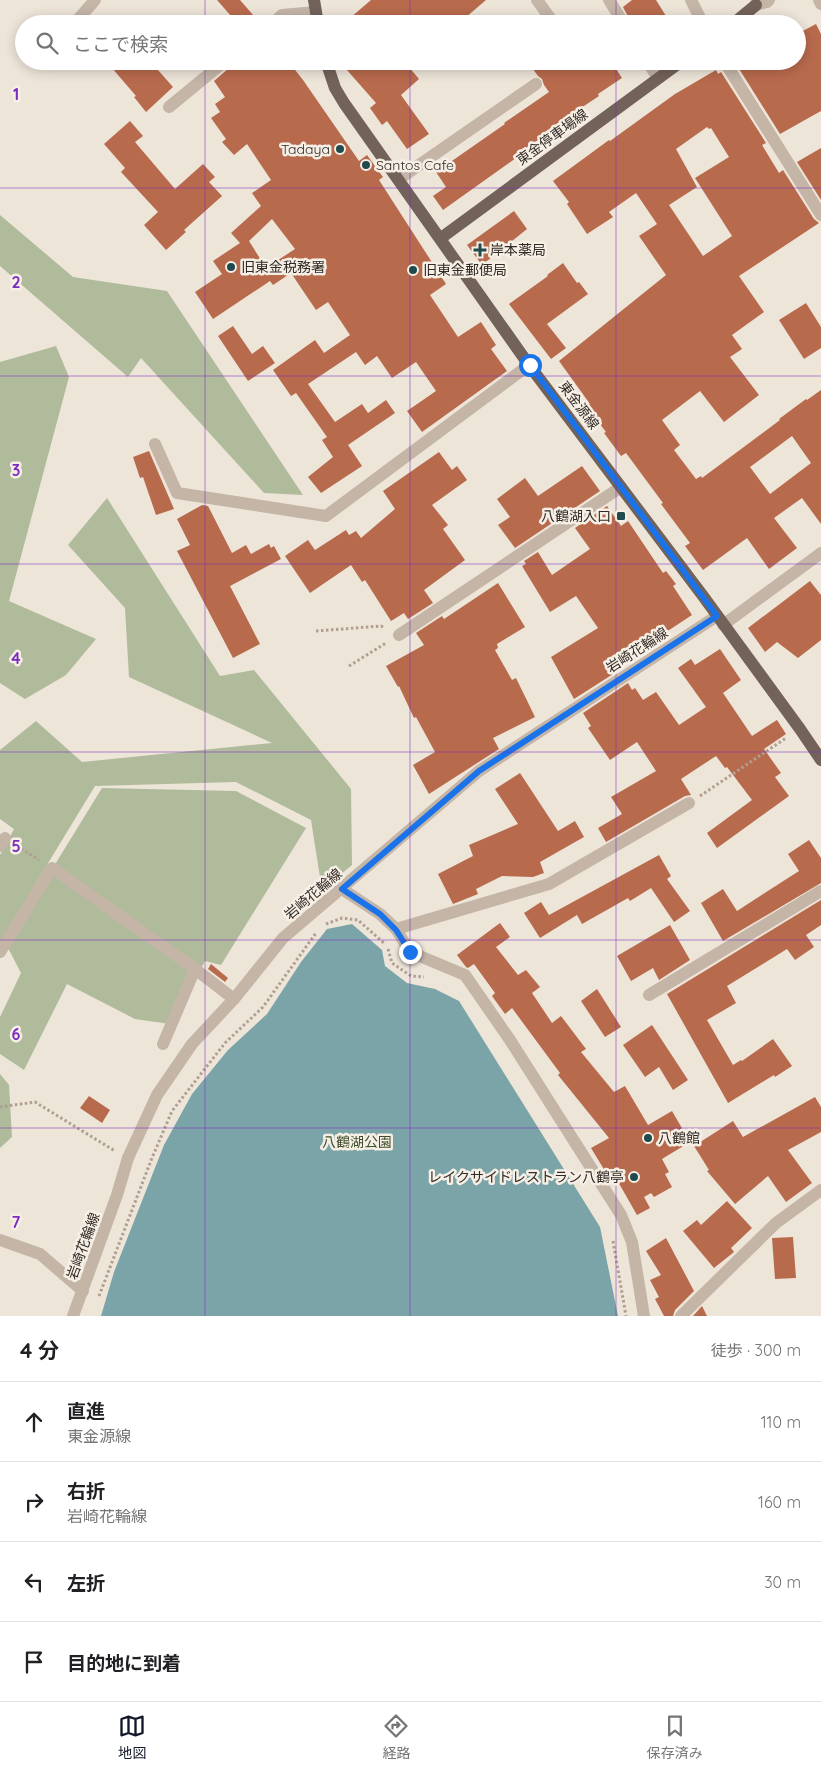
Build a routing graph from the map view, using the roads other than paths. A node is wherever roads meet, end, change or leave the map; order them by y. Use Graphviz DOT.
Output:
graph roads {
  1 [pos="95,0"];
  2 [pos="537,0"];
  3 [pos="609,0"];
  4 [pos="691,0"];
  5 [pos="769,0"];
  6 [pos="819,0"];
  7 [pos="757,3"];
  8 [pos="821,4"];
  9 [pos="316,12"];
  10 [pos="82,15"];
  11 [pos="282,15"];
  12 [pos="548,15"];
  13 [pos="618,15"];
  14 [pos="698,15"];
  15 [pos="743,15"];
  16 [pos="214,70"];
  17 [pos="329,70"];
  18 [pos="653,70"];
  19 [pos="669,70"];
  20 [pos="730,70"];
  21 [pos="658,78"];
  22 [pos="536,84"];
  23 [pos="169,107"];
  24 [pos="399,179"];
  25 [pos="821,215"];
  26 [pos="441,238"];
  27 [pos="530,365"];
  28 [pos="155,444"];
  29 [pos="621,486"];
  30 [pos="821,553"];
  31 [pos="720,621"];
  32 [pos="399,635"];
  33 [pos="821,760"];
  34 [pos="690,803"];
  35 [pos="342,889"];
  36 [pos="821,891"];
  37 [pos="396,930"];
  38 [pos="0,952"];
  39 [pos="195,969"];
  40 [pos="648,995"];
  41 [pos="234,999"];
  42 [pos="164,1044"];
  43 [pos="821,1190"];
  44 [pos="0,1240"];
  45 [pos="83,1291"];
  46 [pos="72,1316"];
  47 [pos="644,1316"];
  48 [pos="681,1316"];
  1 -- 10 [label="street"];
  2 -- 12 [label="street"];
  3 -- 13 [label="street"];
  4 -- 14 [label="street"];
  5 -- 7 [label="street"];
  6 -- 8 [label="street"];
  7 -- 15 [label="main road"];
  9 -- 11 [label="street"];
  16 -- 23 [label="street"];
  17 -- 24 [label="main road, 東金源線"];
  18 -- 21 [label="street"];
  19 -- 21 [label="main road, 東金停車場線"];
  20 -- 25 [label="street"];
  21 -- 26 [label="main road, 東金停車場線"];
  22 -- 24 [label="street"];
  24 -- 26 [label="main road, 東金源線"];
  26 -- 27 [label="main road, 東金源線"];
  27 -- 28 [label="street"];
  27 -- 29 [label="main road, 東金源線"];
  29 -- 31 [label="main road, 東金源線"];
  29 -- 32 [label="street"];
  30 -- 31 [label="street, 岩崎花輪線"];
  31 -- 33 [label="main road, 東金源線"];
  31 -- 35 [label="street, 岩崎花輪線"];
  34 -- 37 [label="street"];
  35 -- 37 [label="street"];
  35 -- 41 [label="street, 岩崎花輪線"];
  36 -- 40 [label="street"];
  37 -- 47 [label="street"];
  38 -- 39 [label="street"];
  39 -- 41 [label="street"];
  39 -- 42 [label="street"];
  41 -- 45 [label="street, 岩崎花輪線"];
  43 -- 48 [label="street"];
  44 -- 45 [label="street"];
  45 -- 46 [label="street, 岩崎花輪線"];
}
